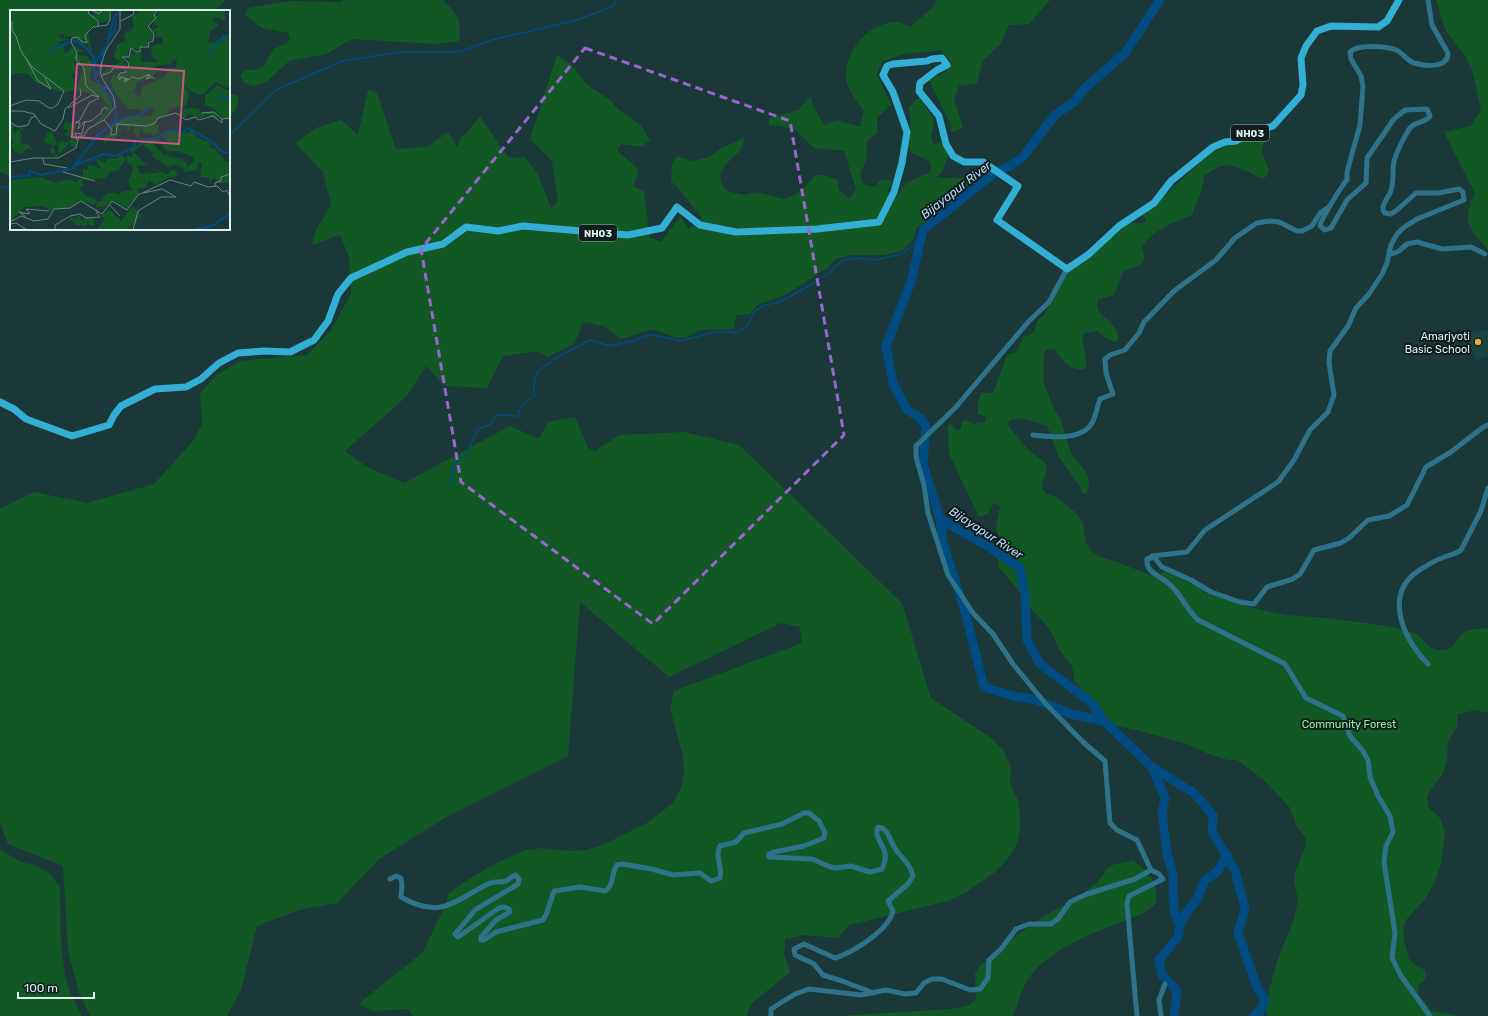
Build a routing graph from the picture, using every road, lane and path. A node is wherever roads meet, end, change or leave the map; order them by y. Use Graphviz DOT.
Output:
graph roads {
  1 [pos="1399,0"];
  2 [pos="1428,0"];
  3 [pos="1334,200"];
  4 [pos="1389,250"];
  5 [pos="1485,254"];
  6 [pos="1067,269"];
  7 [pos="0,402"];
  8 [pos="1488,425"];
  9 [pos="1033,435"];
  10 [pos="1488,488"];
  11 [pos="1152,556"];
  12 [pos="1428,664"];
  13 [pos="1151,870"];
  14 [pos="390,879"];
  15 [pos="1165,984"];
  16 [pos="874,993"];
  17 [pos="771,1016"];
  18 [pos="1137,1016"];
  19 [pos="1161,1016"];
  20 [pos="1430,1016"];
  1 -- 6 [label="main road, NH03"];
  2 -- 3 [label="street"];
  3 -- 4 [label="street"];
  3 -- 9 [label="street"];
  4 -- 5 [label="street"];
  4 -- 11 [label="street"];
  6 -- 7 [label="main road, NH03"];
  6 -- 13 [label="street"];
  8 -- 11 [label="street"];
  10 -- 12 [label="street"];
  11 -- 20 [label="street"];
  13 -- 16 [label="street"];
  13 -- 18 [label="street"];
  14 -- 16 [label="street"];
  15 -- 19 [label="street"];
  16 -- 17 [label="street"];
}
